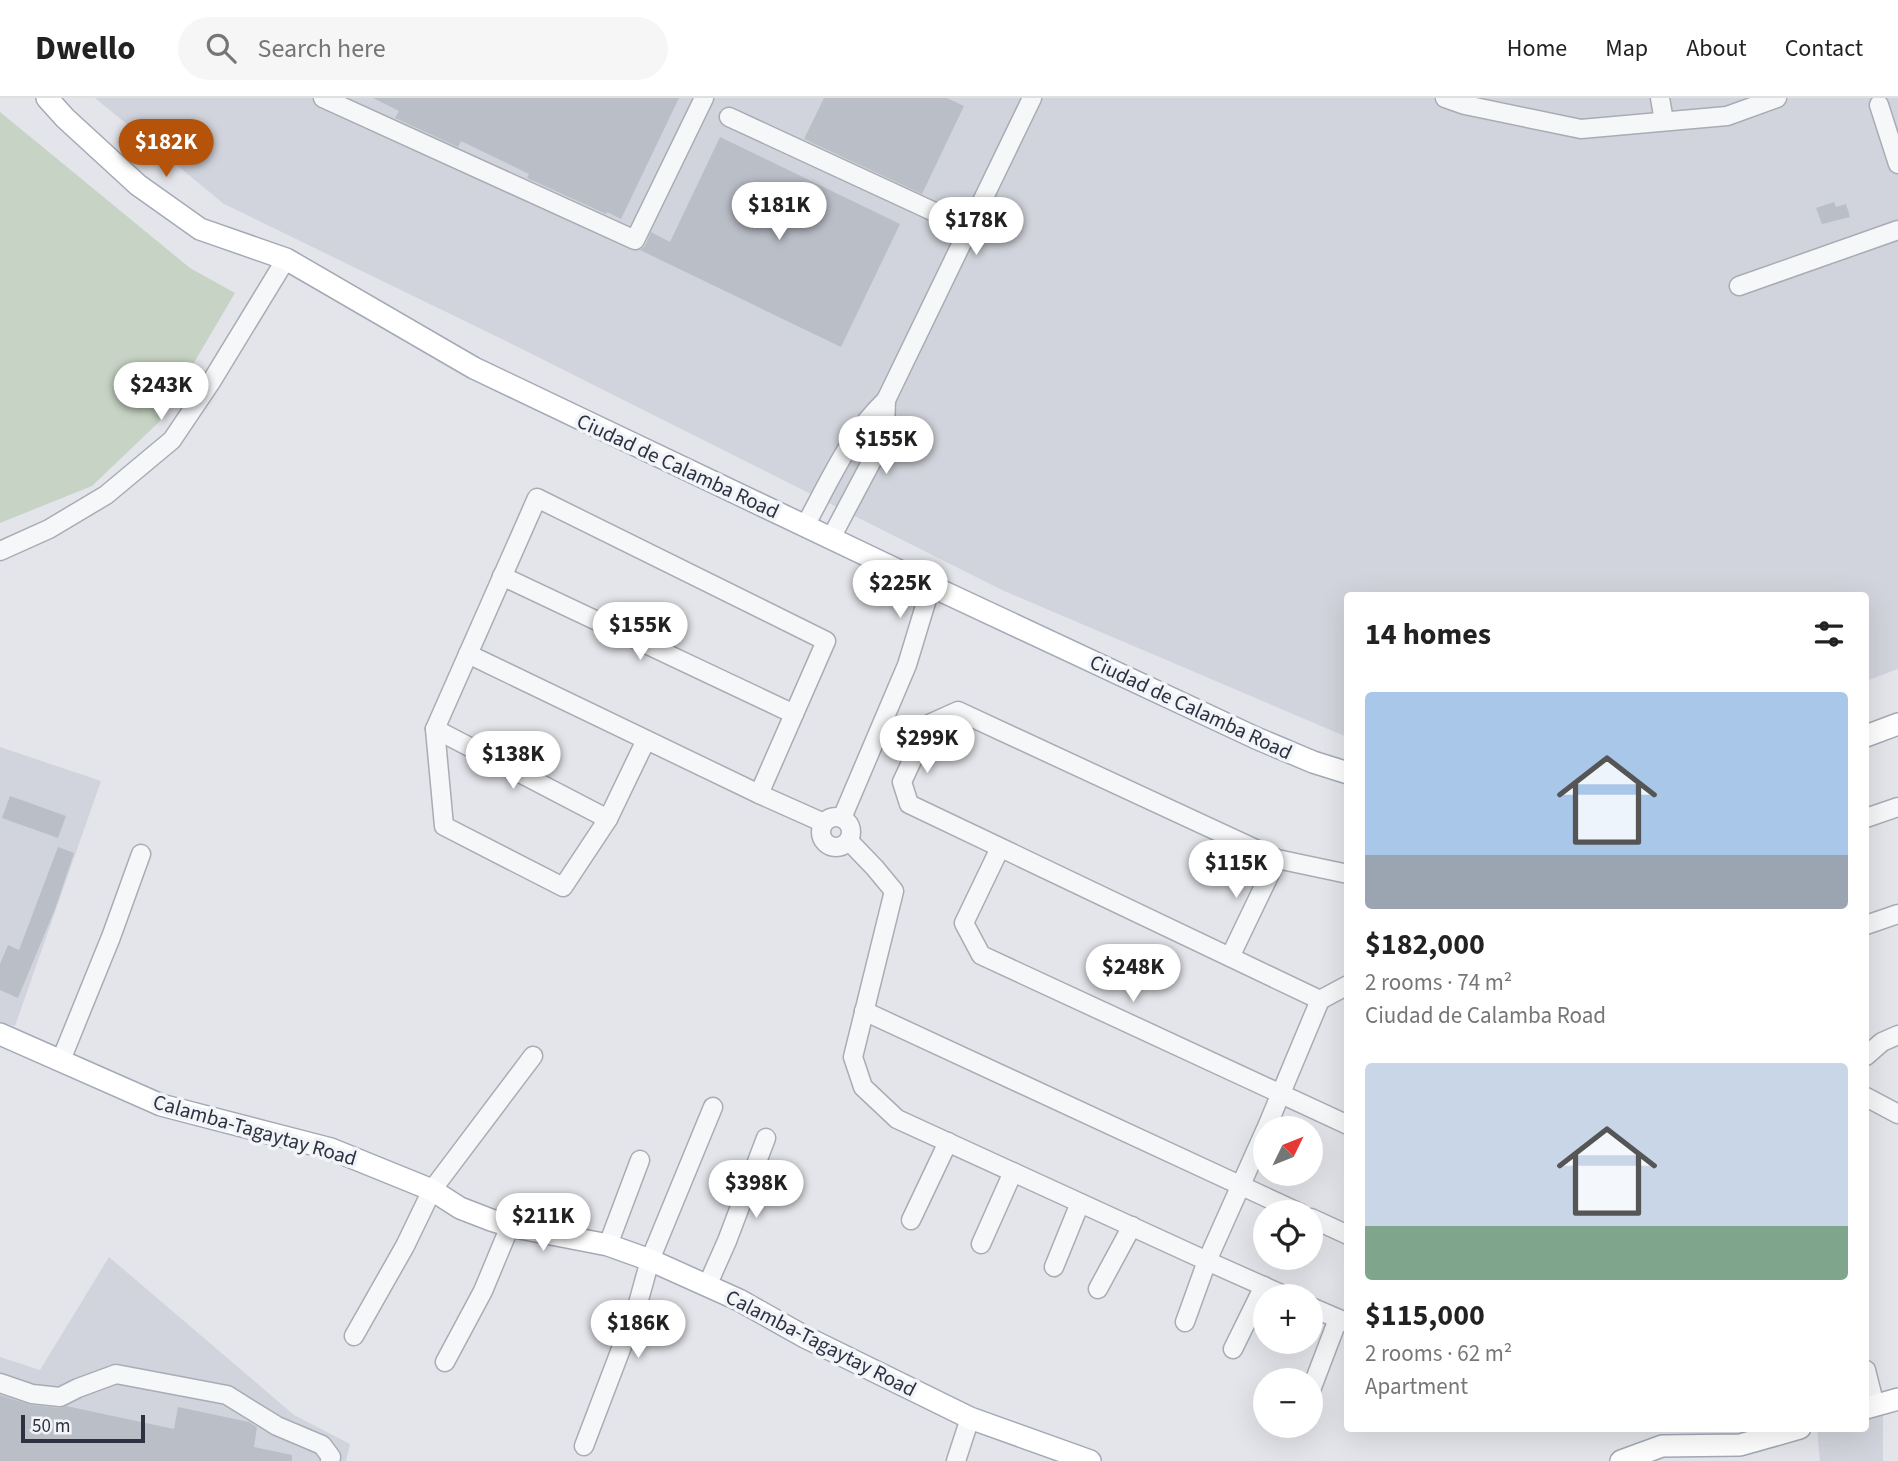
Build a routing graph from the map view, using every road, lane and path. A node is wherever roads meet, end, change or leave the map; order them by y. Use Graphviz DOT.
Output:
graph roads {
  1 [pos="47,98"];
  2 [pos="323,98"];
  3 [pos="704,98"];
  4 [pos="1032,98"];
  5 [pos="1445,98"];
  6 [pos="1660,98"];
  7 [pos="1777,98"];
  8 [pos="1491,104"];
  9 [pos="1879,106"];
  10 [pos="729,117"];
  11 [pos="1664,121"];
  12 [pos="1898,161"];
  13 [pos="969,228"];
  14 [pos="1898,230"];
  15 [pos="286,260"];
  16 [pos="1739,286"];
  17 [pos="886,400"];
  18 [pos="805,526"];
  19 [pos="831,538"];
  20 [pos="0,551"];
  21 [pos="502,576"];
  22 [pos="930,586"];
  23 [pos="468,654"];
  24 [pos="794,714"];
  25 [pos="1898,724"];
  26 [pos="435,729"];
  27 [pos="1869,735"];
  28 [pos="646,740"];
  29 [pos="1344,772"];
  30 [pos="759,794"];
  31 [pos="1898,807"];
  32 [pos="1869,817"];
  33 [pos="842,818"];
  34 [pos="608,819"];
  35 [pos="824,823"];
  36 [pos="849,841"];
  37 [pos="1000,848"];
  38 [pos="141,854"];
  39 [pos="1277,859"];
  40 [pos="1344,873"];
  41 [pos="1898,914"];
  42 [pos="1869,924"];
  43 [pos="1230,957"];
  44 [pos="1344,987"];
  45 [pos="1320,1000"];
  46 [pos="864,1011"];
  47 [pos="0,1034"];
  48 [pos="1898,1035"];
  49 [pos="1869,1053"];
  50 [pos="533,1056"];
  51 [pos="61,1060"];
  52 [pos="1280,1095"];
  53 [pos="1869,1099"];
  54 [pos="713,1107"];
  55 [pos="1898,1114"];
  56 [pos="1272,1116"];
  57 [pos="1344,1123"];
  58 [pos="766,1138"];
  59 [pos="948,1142"];
  60 [pos="640,1160"];
  61 [pos="1253,1160"];
  62 [pos="1013,1172"];
  63 [pos="1242,1185"];
  64 [pos="432,1190"];
  65 [pos="1273,1200"];
  66 [pos="1080,1203"];
  67 [pos="911,1220"];
  68 [pos="1323,1224"];
  69 [pos="510,1226"];
  70 [pos="1132,1226"];
  71 [pos="1344,1233"];
  72 [pos="981,1244"];
  73 [pos="608,1245"];
  74 [pos="650,1260"];
  75 [pos="1207,1261"];
  76 [pos="1054,1267"];
  77 [pos="1259,1284"];
  78 [pos="707,1286"];
  79 [pos="1098,1289"];
  80 [pos="1253,1308"];
  81 [pos="1323,1312"];
  82 [pos="1343,1321"];
  83 [pos="1185,1322"];
  84 [pos="354,1336"];
  85 [pos="1233,1349"];
  86 [pos="444,1362"];
  87 [pos="1321,1368"];
  88 [pos="0,1383"];
  89 [pos="1898,1399"];
  90 [pos="1870,1407"];
  91 [pos="970,1418"];
  92 [pos="1790,1432"];
  93 [pos="584,1446"];
  94 [pos="1738,1453"];
  95 [pos="330,1461"];
  96 [pos="956,1461"];
  97 [pos="1090,1461"];
  98 [pos="1621,1461"];
  1 -- 15 [label="main road, Ciudad de Calamba Road"];
  2 -- 3 [label="street"];
  4 -- 13 [label="street"];
  5 -- 8 [label="street"];
  6 -- 11 [label="street"];
  7 -- 11 [label="street"];
  8 -- 11 [label="street"];
  9 -- 12 [label="street"];
  10 -- 13 [label="street"];
  13 -- 17 [label="street"];
  14 -- 16 [label="street"];
  15 -- 18 [label="main road, Ciudad de Calamba Road"];
  15 -- 20 [label="street"];
  17 -- 18 [label="street"];
  17 -- 19 [label="street"];
  18 -- 19 [label="main road, Ciudad de Calamba Road"];
  19 -- 22 [label="main road, Ciudad de Calamba Road"];
  21 -- 23 [label="street"];
  21 -- 24 [label="street"];
  21 -- 24 [label="street"];
  22 -- 29 [label="main road, Ciudad de Calamba Road"];
  22 -- 33 [label="street"];
  23 -- 26 [label="street"];
  23 -- 28 [label="street"];
  24 -- 30 [label="street"];
  25 -- 27 [label="main road"];
  26 -- 34 [label="street"];
  26 -- 34 [label="street"];
  28 -- 30 [label="street"];
  28 -- 34 [label="street"];
  30 -- 35 [label="street"];
  31 -- 32 [label="street"];
  33 -- 35 [label="street"];
  33 -- 36 [label="street"];
  35 -- 36 [label="street"];
  36 -- 46 [label="street"];
  37 -- 39 [label="street"];
  37 -- 43 [label="street"];
  37 -- 52 [label="street"];
  38 -- 51 [label="street"];
  39 -- 40 [label="street"];
  39 -- 43 [label="street"];
  41 -- 42 [label="street"];
  43 -- 45 [label="street"];
  44 -- 45 [label="street"];
  45 -- 52 [label="street"];
  46 -- 59 [label="street"];
  46 -- 63 [label="street"];
  47 -- 51 [label="main road, Calamba-Tagaytay Road"];
  48 -- 49 [label="street"];
  50 -- 64 [label="street"];
  51 -- 64 [label="main road, Calamba-Tagaytay Road"];
  52 -- 56 [label="street"];
  52 -- 57 [label="street"];
  53 -- 55 [label="street"];
  54 -- 74 [label="street"];
  58 -- 78 [label="street"];
  59 -- 62 [label="street"];
  59 -- 67 [label="street"];
  60 -- 73 [label="street"];
  61 -- 63 [label="street"];
  62 -- 66 [label="street"];
  62 -- 72 [label="street"];
  63 -- 65 [label="street"];
  63 -- 75 [label="street"];
  64 -- 69 [label="main road, Calamba-Tagaytay Road"];
  64 -- 84 [label="street"];
  66 -- 70 [label="street"];
  66 -- 76 [label="street"];
  68 -- 71 [label="street"];
  69 -- 73 [label="main road, Calamba-Tagaytay Road"];
  69 -- 86 [label="street"];
  70 -- 75 [label="street"];
  70 -- 79 [label="street"];
  73 -- 74 [label="main road, Calamba-Tagaytay Road"];
  74 -- 78 [label="main road, Calamba-Tagaytay Road"];
  74 -- 93 [label="street"];
  75 -- 77 [label="street"];
  75 -- 83 [label="street"];
  78 -- 91 [label="main road, Calamba-Tagaytay Road"];
  80 -- 85 [label="street"];
  81 -- 82 [label="street"];
  82 -- 87 [label="street"];
  88 -- 95 [label="street"];
  89 -- 90 [label="main road"];
  91 -- 96 [label="street"];
  91 -- 97 [label="main road, Calamba-Tagaytay Road"];
  92 -- 94 [label="main road"];
  94 -- 98 [label="main road"];
}
